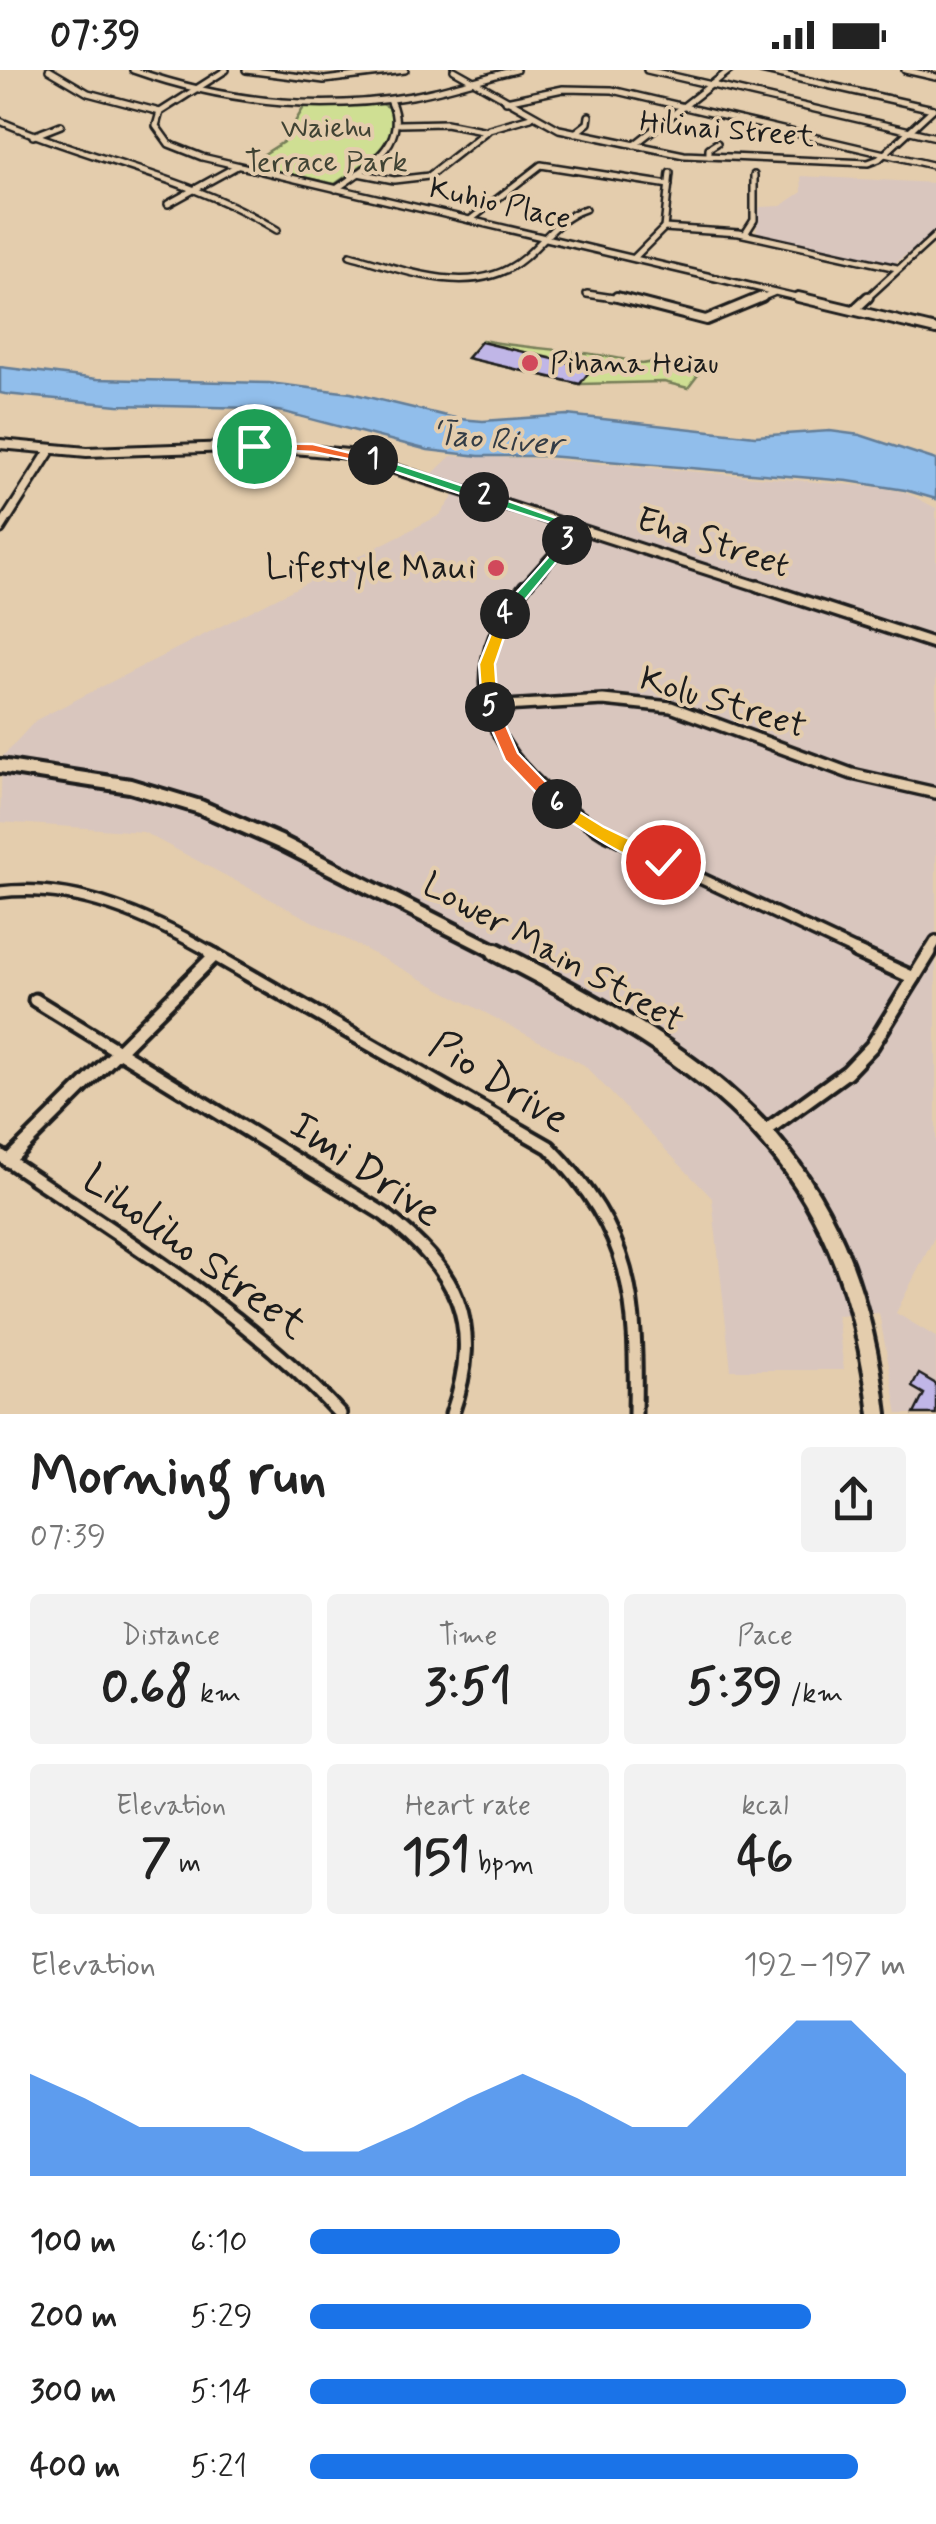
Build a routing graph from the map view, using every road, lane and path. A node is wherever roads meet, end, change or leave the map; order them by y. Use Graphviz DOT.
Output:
graph roads {
  1 [pos="49,70"];
  2 [pos="133,70"];
  3 [pos="226,70"];
  4 [pos="246,70"];
  5 [pos="405,70"];
  6 [pos="454,70"];
  7 [pos="516,70"];
  8 [pos="648,70"];
  9 [pos="730,70"];
  10 [pos="762,70"];
  11 [pos="906,70"];
  12 [pos="936,76"];
  13 [pos="472,81"];
  14 [pos="710,84"];
  15 [pos="196,88"];
  16 [pos="390,100"];
  17 [pos="506,102"];
  18 [pos="684,106"];
  19 [pos="935,109"];
  20 [pos="160,112"];
  21 [pos="589,116"];
  22 [pos="531,117"];
  23 [pos="0,120"];
  24 [pos="399,124"];
  25 [pos="61,125"];
  26 [pos="487,131"];
  27 [pos="907,131"];
  28 [pos="575,133"];
  29 [pos="33,136"];
  30 [pos="936,138"];
  31 [pos="717,143"];
  32 [pos="634,145"];
  33 [pos="884,154"];
  34 [pos="709,156"];
  35 [pos="237,166"];
  36 [pos="936,166"];
  37 [pos="670,172"];
  38 [pos="358,173"];
  39 [pos="754,175"];
  40 [pos="669,185"];
  41 [pos="198,188"];
  42 [pos="336,189"];
  43 [pos="168,204"];
  44 [pos="585,208"];
  45 [pos="470,220"];
  46 [pos="664,228"];
  47 [pos="278,230"];
  48 [pos="745,234"];
  49 [pos="936,235"];
  50 [pos="544,237"];
  51 [pos="350,256"];
  52 [pos="634,258"];
  53 [pos="897,268"];
  54 [pos="776,292"];
  55 [pos="587,294"];
  56 [pos="854,310"];
  57 [pos="936,330"];
  58 [pos="0,444"];
  59 [pos="50,452"];
  60 [pos="578,528"];
  61 [pos="0,529"];
  62 [pos="936,644"];
  63 [pos="490,707"];
  64 [pos="0,766"];
  65 [pos="936,794"];
  66 [pos="0,892"];
  67 [pos="936,941"];
  68 [pos="215,955"];
  69 [pos="914,978"];
  70 [pos="34,1000"];
  71 [pos="117,1050"];
  72 [pos="764,1132"];
  73 [pos="4,1158"];
  74 [pos="340,1414"];
  75 [pos="452,1414"];
  76 [pos="635,1414"];
  77 [pos="878,1414"];
  1 -- 20 [label="street"];
  2 -- 15 [label="street"];
  3 -- 15 [label="street"];
  4 -- 5 [label="street"];
  6 -- 13 [label="street, Hilinai Street"];
  7 -- 13 [label="street"];
  8 -- 14 [label="street"];
  9 -- 14 [label="street"];
  10 -- 19 [label="street"];
  11 -- 12 [label="street"];
  13 -- 16 [label="street"];
  13 -- 17 [label="street, Hilinai Street"];
  14 -- 18 [label="street"];
  14 -- 27 [label="street"];
  15 -- 16 [label="street"];
  15 -- 20 [label="street"];
  16 -- 24 [label="street"];
  17 -- 18 [label="street"];
  17 -- 22 [label="street, Hilinai Street"];
  18 -- 32 [label="street"];
  18 -- 33 [label="street"];
  19 -- 27 [label="street"];
  20 -- 35 [label="street, Kuhio Place"];
  21 -- 28 [label="street"];
  22 -- 26 [label="street"];
  22 -- 28 [label="street, Hilinai Street"];
  23 -- 29 [label="street"];
  24 -- 26 [label="street"];
  24 -- 38 [label="street"];
  25 -- 29 [label="street"];
  26 -- 38 [label="street"];
  27 -- 30 [label="street"];
  27 -- 33 [label="street"];
  28 -- 32 [label="street, Hilinai Street"];
  29 -- 41 [label="street"];
  31 -- 34 [label="street"];
  32 -- 34 [label="street, Hilinai Street"];
  33 -- 34 [label="street, Hilinai Street"];
  33 -- 36 [label="street"];
  35 -- 41 [label="street"];
  35 -- 42 [label="street, Kuhio Place"];
  37 -- 40 [label="street"];
  38 -- 42 [label="street"];
  39 -- 48 [label="street"];
  40 -- 45 [label="street"];
  40 -- 46 [label="street"];
  41 -- 43 [label="street"];
  41 -- 47 [label="street"];
  42 -- 45 [label="street, Kuhio Place"];
  44 -- 50 [label="street"];
  45 -- 50 [label="street, Kuhio Place"];
  46 -- 48 [label="street"];
  46 -- 52 [label="street"];
  48 -- 53 [label="street"];
  49 -- 53 [label="street"];
  50 -- 51 [label="street"];
  50 -- 52 [label="street, Kuhio Place"];
  52 -- 54 [label="street, Kuhio Place"];
  53 -- 56 [label="street"];
  54 -- 55 [label="street"];
  54 -- 56 [label="street, Kuhio Place"];
  56 -- 57 [label="street, Kuhio Place"];
  58 -- 59 [label="street, Eha Street"];
  59 -- 60 [label="street, Eha Street"];
  59 -- 61 [label="street"];
  60 -- 62 [label="street, Eha Street"];
  60 -- 63 [label="street"];
  63 -- 65 [label="street, Kolu Street"];
  63 -- 69 [label="street"];
  64 -- 72 [label="street, Lower Main Street"];
  66 -- 68 [label="street"];
  67 -- 69 [label="street"];
  68 -- 71 [label="street"];
  68 -- 76 [label="street, Pio Drive"];
  69 -- 72 [label="street"];
  70 -- 71 [label="street, Imi Drive"];
  71 -- 73 [label="street"];
  71 -- 75 [label="street, Imi Drive"];
  72 -- 77 [label="street, Lower Main Street"];
  73 -- 74 [label="street, Liholiho Street"];
}
